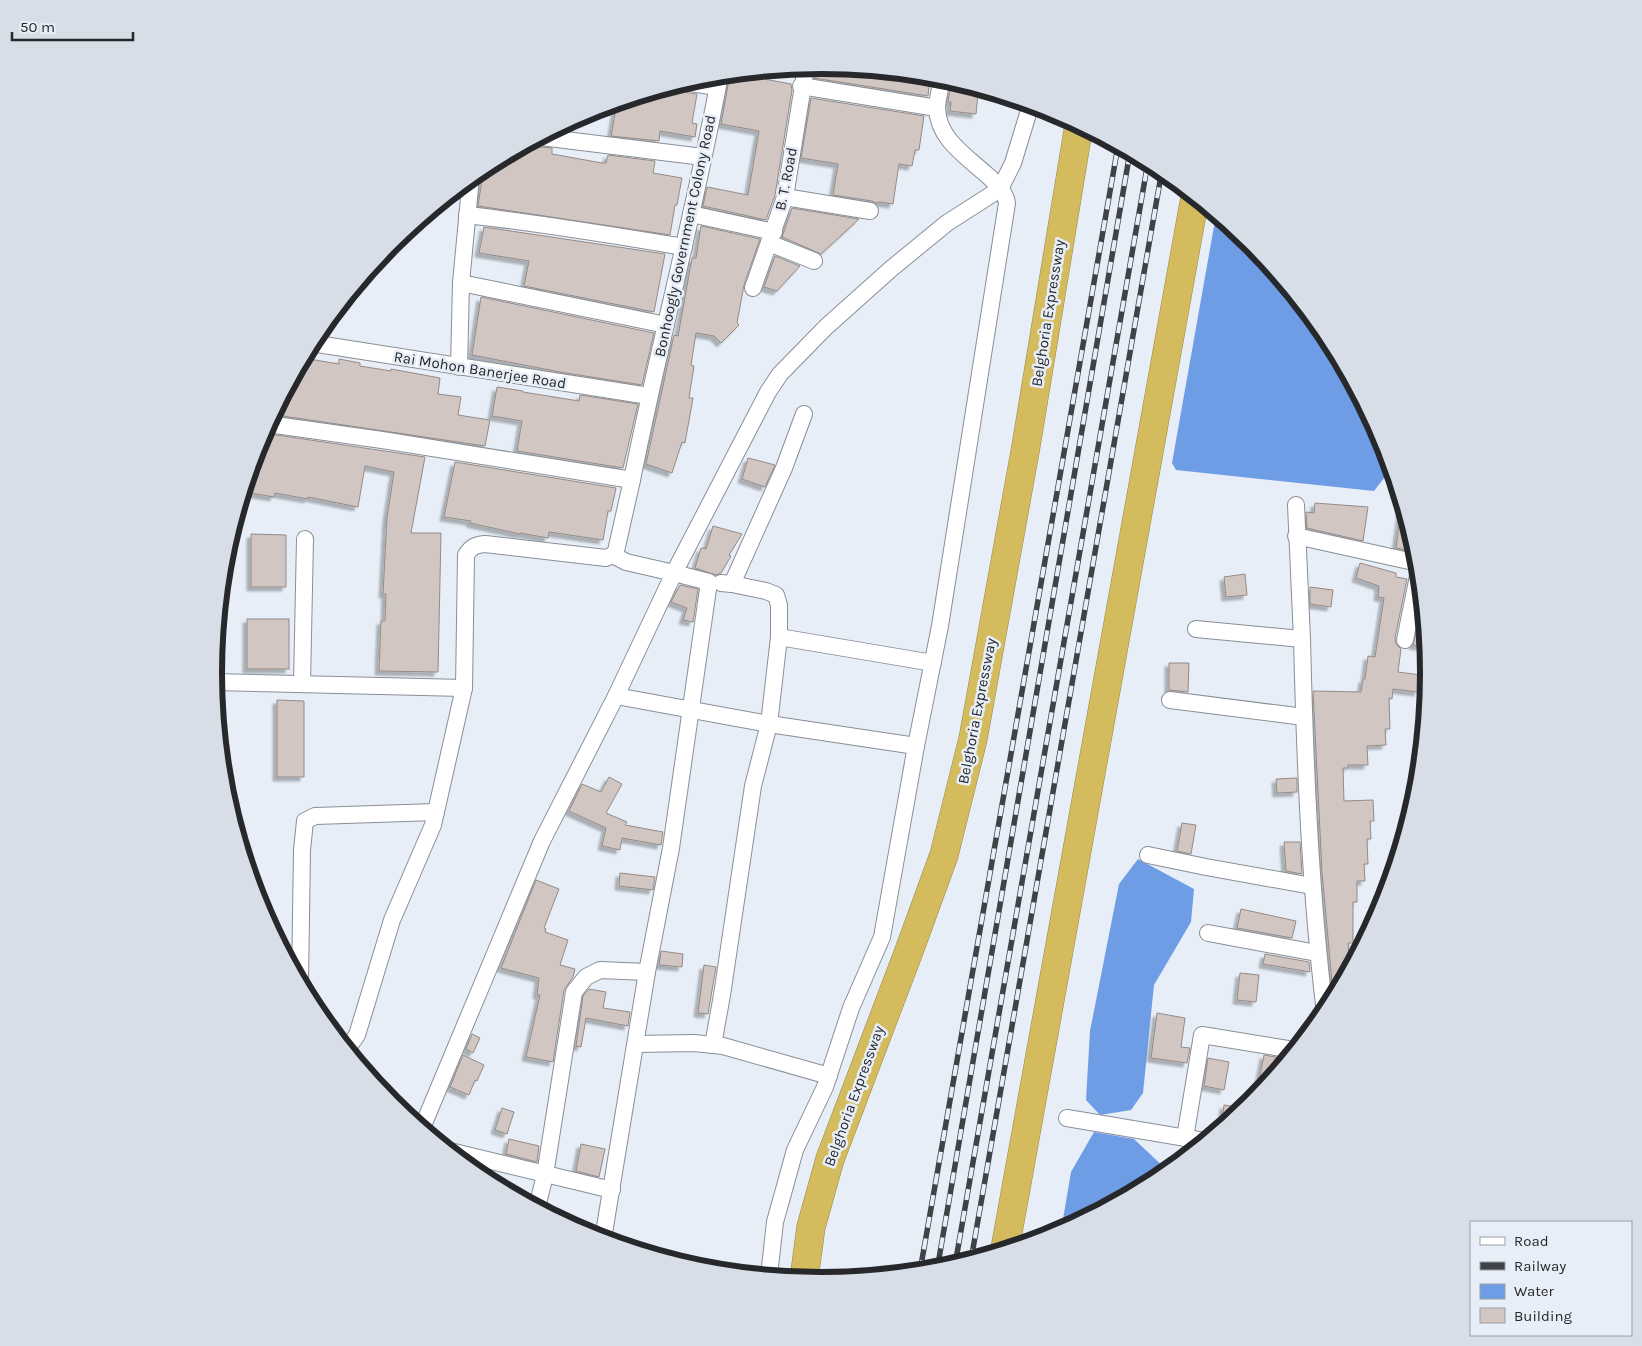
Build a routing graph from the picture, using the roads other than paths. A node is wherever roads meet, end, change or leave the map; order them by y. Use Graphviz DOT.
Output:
graph roads {
  1 [pos="804,74"];
  2 [pos="718,83"];
  3 [pos="801,86"];
  4 [pos="941,86"];
  5 [pos="937,108"];
  6 [pos="1029,111"];
  7 [pos="1078,132"];
  8 [pos="552,138"];
  9 [pos="703,157"];
  10 [pos="996,184"];
  11 [pos="470,188"];
  12 [pos="785,197"];
  13 [pos="1194,204"];
  14 [pos="870,210"];
  15 [pos="692,214"];
  16 [pos="467,215"];
  17 [pos="771,238"];
  18 [pos="684,247"];
  19 [pos="814,261"];
  20 [pos="461,283"];
  21 [pos="753,288"];
  22 [pos="666,325"];
  23 [pos="320,344"];
  24 [pos="459,367"];
  25 [pos="649,396"];
  26 [pos="804,414"];
  27 [pos="276,425"];
  28 [pos="632,480"];
  29 [pos="1296,505"];
  30 [pos="1296,536"];
  31 [pos="305,539"];
  32 [pos="619,559"];
  33 [pos="1410,561"];
  34 [pos="668,572"];
  35 [pos="709,582"];
  36 [pos="732,584"];
  37 [pos="1414,592"];
  38 [pos="1196,629"];
  39 [pos="779,637"];
  40 [pos="1302,639"];
  41 [pos="1404,640"];
  42 [pos="933,663"];
  43 [pos="222,682"];
  44 [pos="302,684"];
  45 [pos="464,688"];
  46 [pos="616,696"];
  47 [pos="1170,700"];
  48 [pos="692,709"];
  49 [pos="1304,717"];
  50 [pos="769,724"];
  51 [pos="916,746"];
  52 [pos="436,812"];
  53 [pos="1148,855"];
  54 [pos="1312,886"];
  55 [pos="1208,933"];
  56 [pos="1317,953"];
  57 [pos="300,969"];
  58 [pos="648,972"];
  59 [pos="1328,991"];
  60 [pos="351,1044"];
  61 [pos="636,1044"];
  62 [pos="713,1045"];
  63 [pos="1287,1049"];
  64 [pos="829,1076"];
  65 [pos="1067,1118"];
  66 [pos="424,1122"];
  67 [pos="1185,1138"];
  68 [pos="1196,1140"];
  69 [pos="466,1155"];
  70 [pos="545,1175"];
  71 [pos="612,1190"];
  72 [pos="538,1201"];
  73 [pos="605,1232"];
  74 [pos="1006,1242"];
  75 [pos="770,1270"];
  76 [pos="805,1272"];
  1 -- 3 [label="street, B. T. Road"];
  2 -- 9 [label="street, Bonhoogly Government Colony Road"];
  3 -- 5 [label="street"];
  3 -- 12 [label="street, B. T. Road"];
  4 -- 5 [label="street"];
  5 -- 10 [label="street"];
  6 -- 10 [label="street"];
  7 -- 76 [label="highway, Belghoria Expressway"];
  8 -- 9 [label="street"];
  9 -- 15 [label="street, Bonhoogly Government Colony Road"];
  10 -- 34 [label="street"];
  10 -- 42 [label="street"];
  11 -- 16 [label="street"];
  12 -- 14 [label="street"];
  12 -- 17 [label="street, B. T. Road"];
  13 -- 74 [label="highway"];
  15 -- 17 [label="street"];
  15 -- 18 [label="street, Bonhoogly Government Colony Road"];
  16 -- 18 [label="street"];
  16 -- 20 [label="street"];
  17 -- 19 [label="street"];
  17 -- 21 [label="street, B. T. Road"];
  18 -- 22 [label="street, Bonhoogly Government Colony Road"];
  20 -- 22 [label="street"];
  20 -- 24 [label="street"];
  22 -- 25 [label="street, Bonhoogly Government Colony Road"];
  23 -- 24 [label="street, Rai Mohon Banerjee Road"];
  24 -- 25 [label="street, Rai Mohon Banerjee Road"];
  25 -- 28 [label="street, Bonhoogly Government Colony Road"];
  26 -- 36 [label="street"];
  27 -- 28 [label="street"];
  28 -- 32 [label="street, Bonhoogly Government Colony Road"];
  29 -- 30 [label="street"];
  30 -- 33 [label="street"];
  30 -- 40 [label="street"];
  31 -- 44 [label="street"];
  32 -- 34 [label="street"];
  32 -- 45 [label="street"];
  34 -- 35 [label="street"];
  34 -- 46 [label="street"];
  35 -- 36 [label="street"];
  35 -- 48 [label="street"];
  36 -- 39 [label="street"];
  37 -- 41 [label="street"];
  38 -- 40 [label="street"];
  39 -- 42 [label="street"];
  39 -- 50 [label="street"];
  40 -- 49 [label="street"];
  42 -- 51 [label="street"];
  43 -- 44 [label="street"];
  44 -- 45 [label="street"];
  45 -- 52 [label="street"];
  46 -- 48 [label="street"];
  46 -- 66 [label="street"];
  47 -- 49 [label="street"];
  48 -- 50 [label="street"];
  48 -- 58 [label="street"];
  49 -- 54 [label="street"];
  50 -- 51 [label="street"];
  50 -- 62 [label="street"];
  51 -- 64 [label="street"];
  52 -- 57 [label="street"];
  52 -- 60 [label="street"];
  53 -- 54 [label="street"];
  54 -- 56 [label="street"];
  55 -- 56 [label="street"];
  56 -- 59 [label="street"];
  58 -- 61 [label="street"];
  58 -- 70 [label="street"];
  61 -- 62 [label="street"];
  61 -- 71 [label="street"];
  62 -- 64 [label="street"];
  63 -- 67 [label="street"];
  64 -- 75 [label="street"];
  65 -- 67 [label="street"];
  67 -- 68 [label="street"];
  69 -- 70 [label="street"];
  70 -- 71 [label="street"];
  70 -- 72 [label="street"];
  71 -- 73 [label="street"];
}
